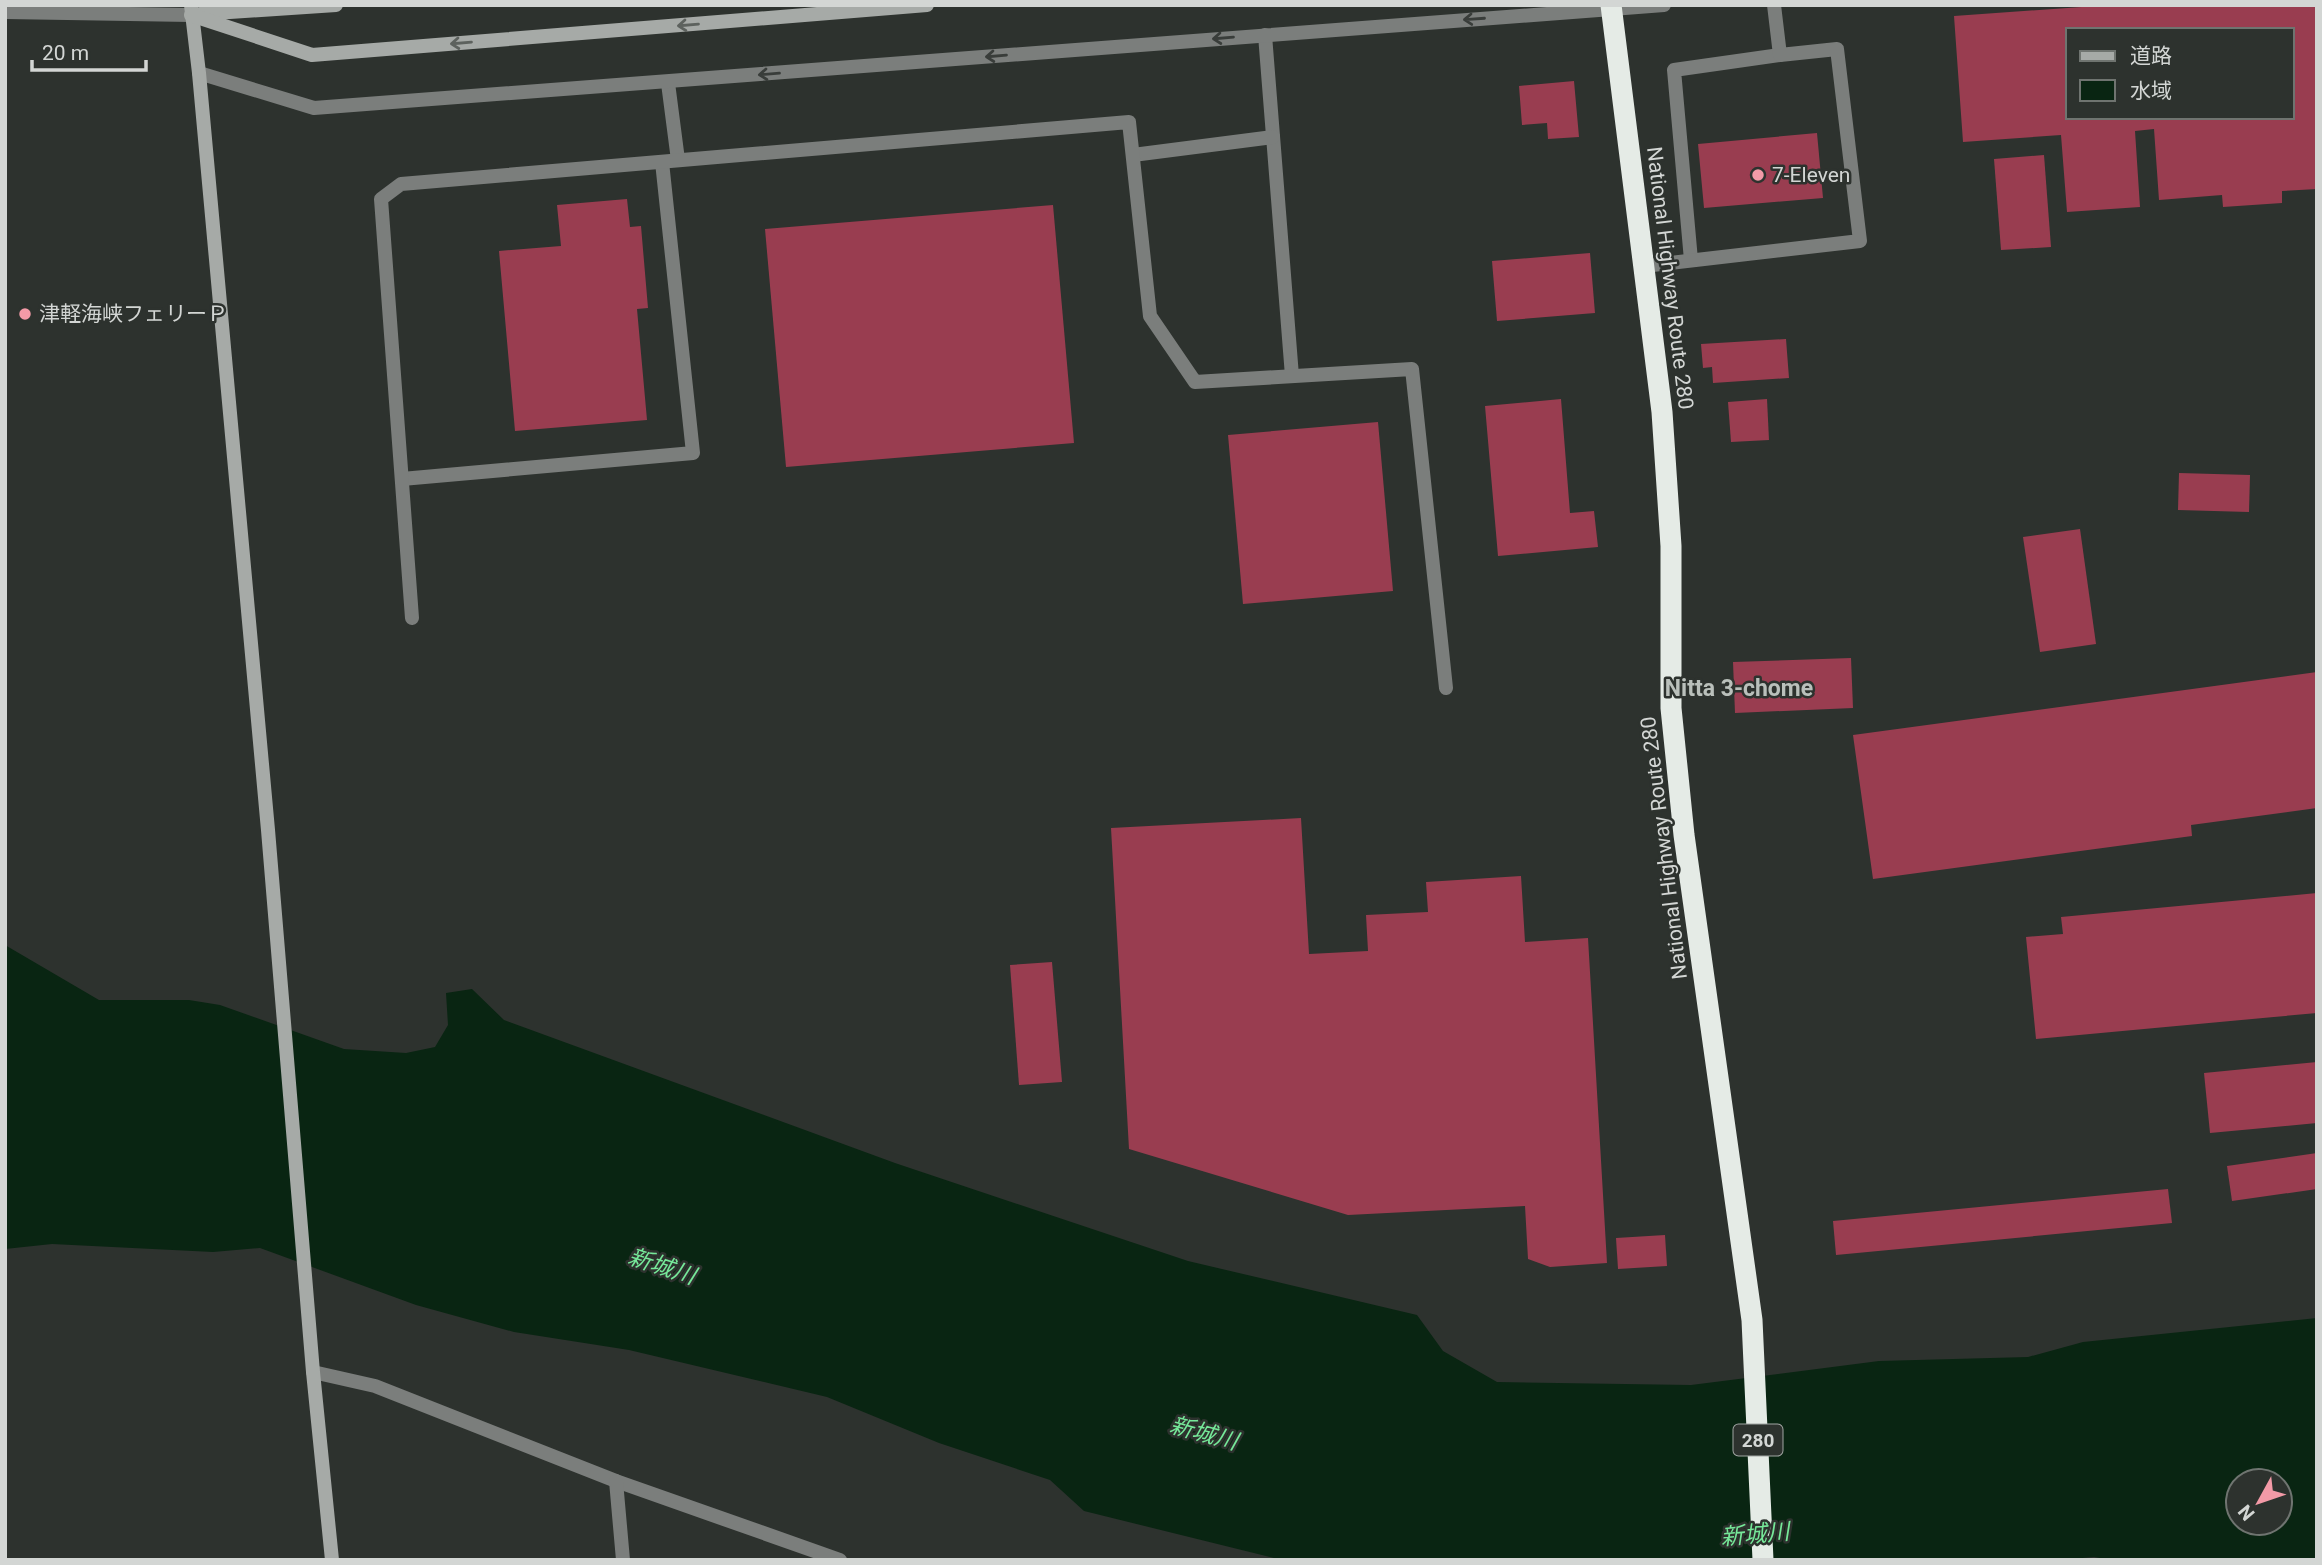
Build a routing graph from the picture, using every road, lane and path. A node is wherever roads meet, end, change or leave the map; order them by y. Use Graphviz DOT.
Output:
graph roads {
  1 [pos="336,5"];
  2 [pos="927,5"];
  3 [pos="1664,5"];
  4 [pos="1774,5"];
  5 [pos="1611,8"];
  6 [pos="191,10"];
  7 [pos="5,12"];
  8 [pos="1265,35"];
  9 [pos="1780,55"];
  10 [pos="199,74"];
  11 [pos="668,82"];
  12 [pos="1273,137"];
  13 [pos="1133,155"];
  14 [pos="678,160"];
  15 [pos="662,162"];
  16 [pos="1691,260"];
  17 [pos="1644,266"];
  18 [pos="1292,376"];
  19 [pos="402,479"];
  20 [pos="412,618"];
  21 [pos="1446,688"];
  22 [pos="313,1373"];
  23 [pos="616,1481"];
  24 [pos="332,1560"];
  25 [pos="623,1560"];
  26 [pos="840,1560"];
  27 [pos="1763,1560"];
  1 -- 6 [label="street"];
  2 -- 6 [label="street, one-way"];
  3 -- 5 [label="street"];
  4 -- 9 [label="street"];
  5 -- 8 [label="street, one-way"];
  5 -- 17 [label="highway, National Highway Route 280 / 280"];
  6 -- 7 [label="street"];
  6 -- 10 [label="street"];
  8 -- 11 [label="street, one-way"];
  8 -- 12 [label="street"];
  9 -- 16 [label="street"];
  9 -- 16 [label="street"];
  10 -- 11 [label="street"];
  10 -- 22 [label="street"];
  11 -- 14 [label="street"];
  12 -- 13 [label="street"];
  12 -- 18 [label="street"];
  13 -- 14 [label="street"];
  13 -- 18 [label="street"];
  14 -- 15 [label="street"];
  15 -- 19 [label="street"];
  15 -- 19 [label="street"];
  16 -- 17 [label="street"];
  17 -- 27 [label="highway, National Highway Route 280 / 280"];
  18 -- 21 [label="street"];
  19 -- 20 [label="street"];
  22 -- 23 [label="street"];
  22 -- 24 [label="street"];
  23 -- 25 [label="street"];
  23 -- 26 [label="street"];
}
